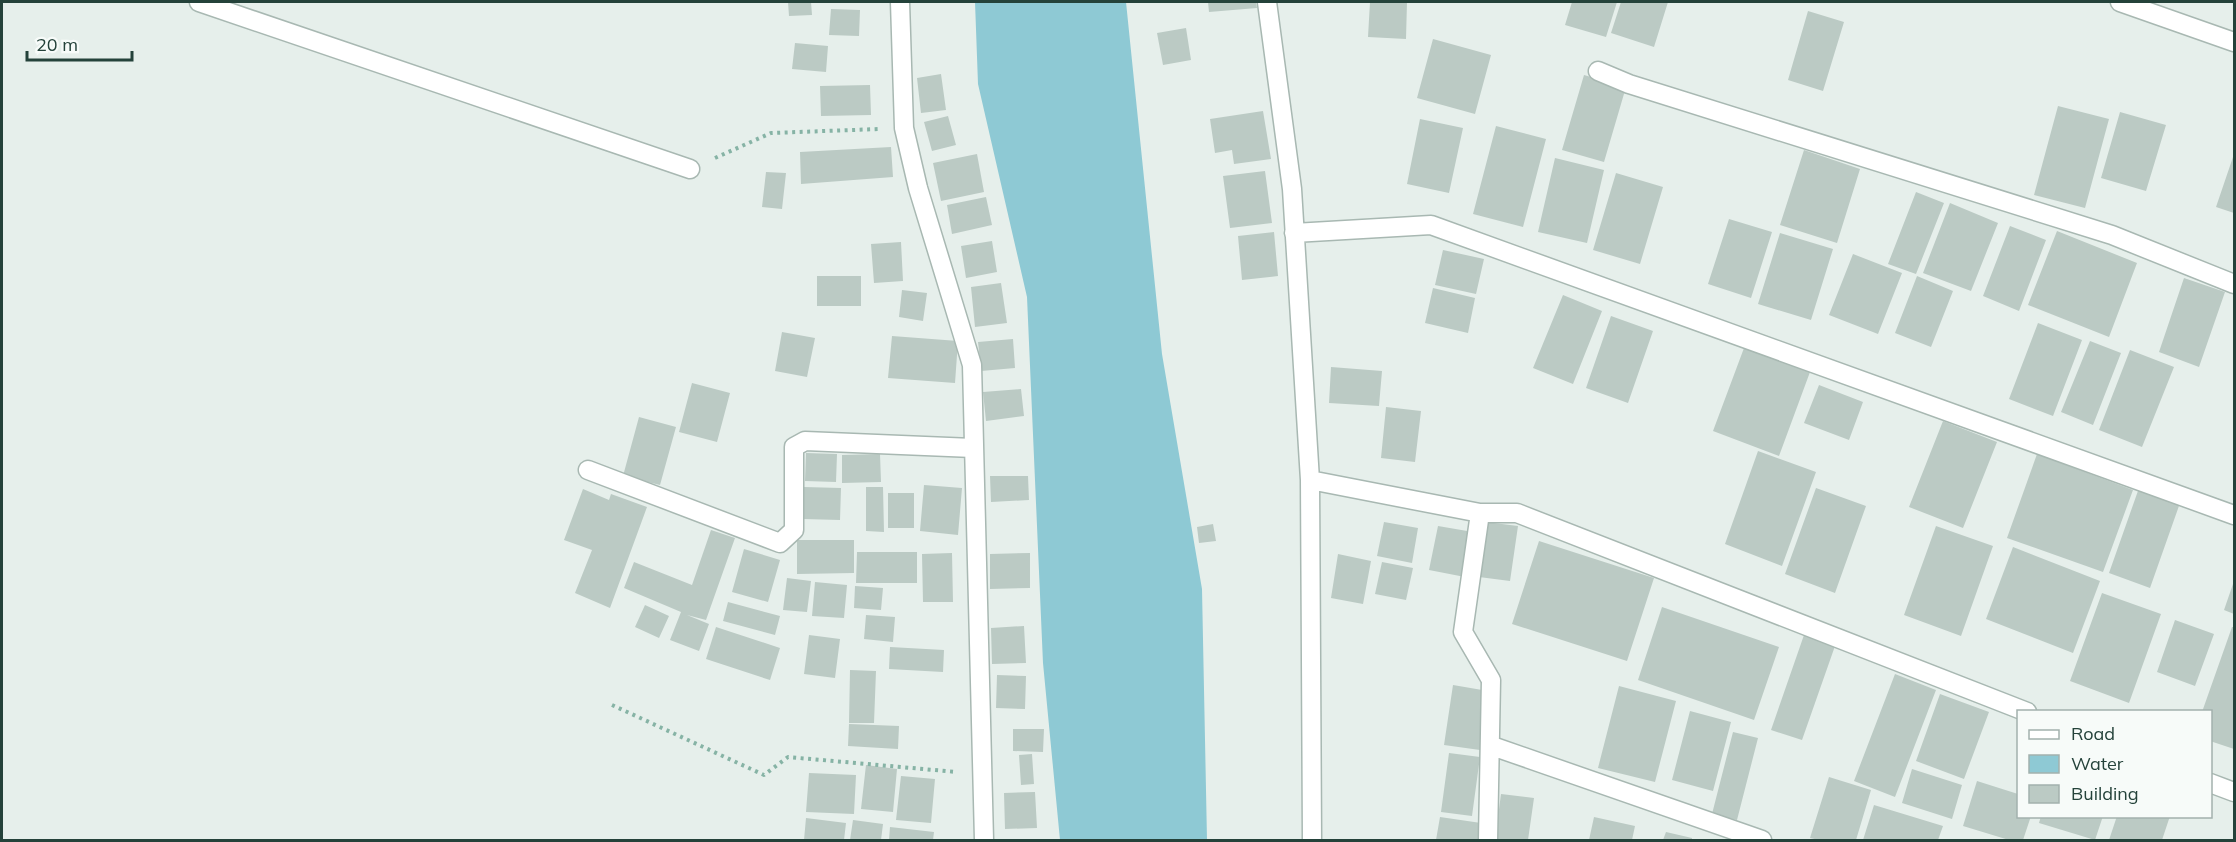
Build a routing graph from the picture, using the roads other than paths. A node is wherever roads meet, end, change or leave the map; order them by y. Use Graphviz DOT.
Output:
graph roads {
  1 [pos="199,2"];
  2 [pos="900,2"];
  3 [pos="1267,2"];
  4 [pos="2120,2"];
  5 [pos="2235,42"];
  6 [pos="1598,71"];
  7 [pos="690,169"];
  8 [pos="1294,233"];
  9 [pos="2235,284"];
  10 [pos="973,448"];
  11 [pos="588,470"];
  12 [pos="1310,480"];
  13 [pos="1480,513"];
  14 [pos="2235,515"];
  15 [pos="2024,710"];
  16 [pos="1492,746"];
  17 [pos="2212,783"];
  18 [pos="2235,792"];
  19 [pos="984,840"];
  20 [pos="1312,840"];
  21 [pos="1488,840"];
  22 [pos="1762,840"];
  1 -- 7 [label="street"];
  2 -- 10 [label="street"];
  3 -- 8 [label="street"];
  4 -- 5 [label="street"];
  6 -- 9 [label="street"];
  8 -- 12 [label="street"];
  8 -- 14 [label="street"];
  10 -- 11 [label="street"];
  10 -- 19 [label="street"];
  12 -- 13 [label="street"];
  12 -- 20 [label="street"];
  13 -- 15 [label="street"];
  13 -- 16 [label="street"];
  16 -- 21 [label="street"];
  16 -- 22 [label="street"];
  17 -- 18 [label="street"];
}
